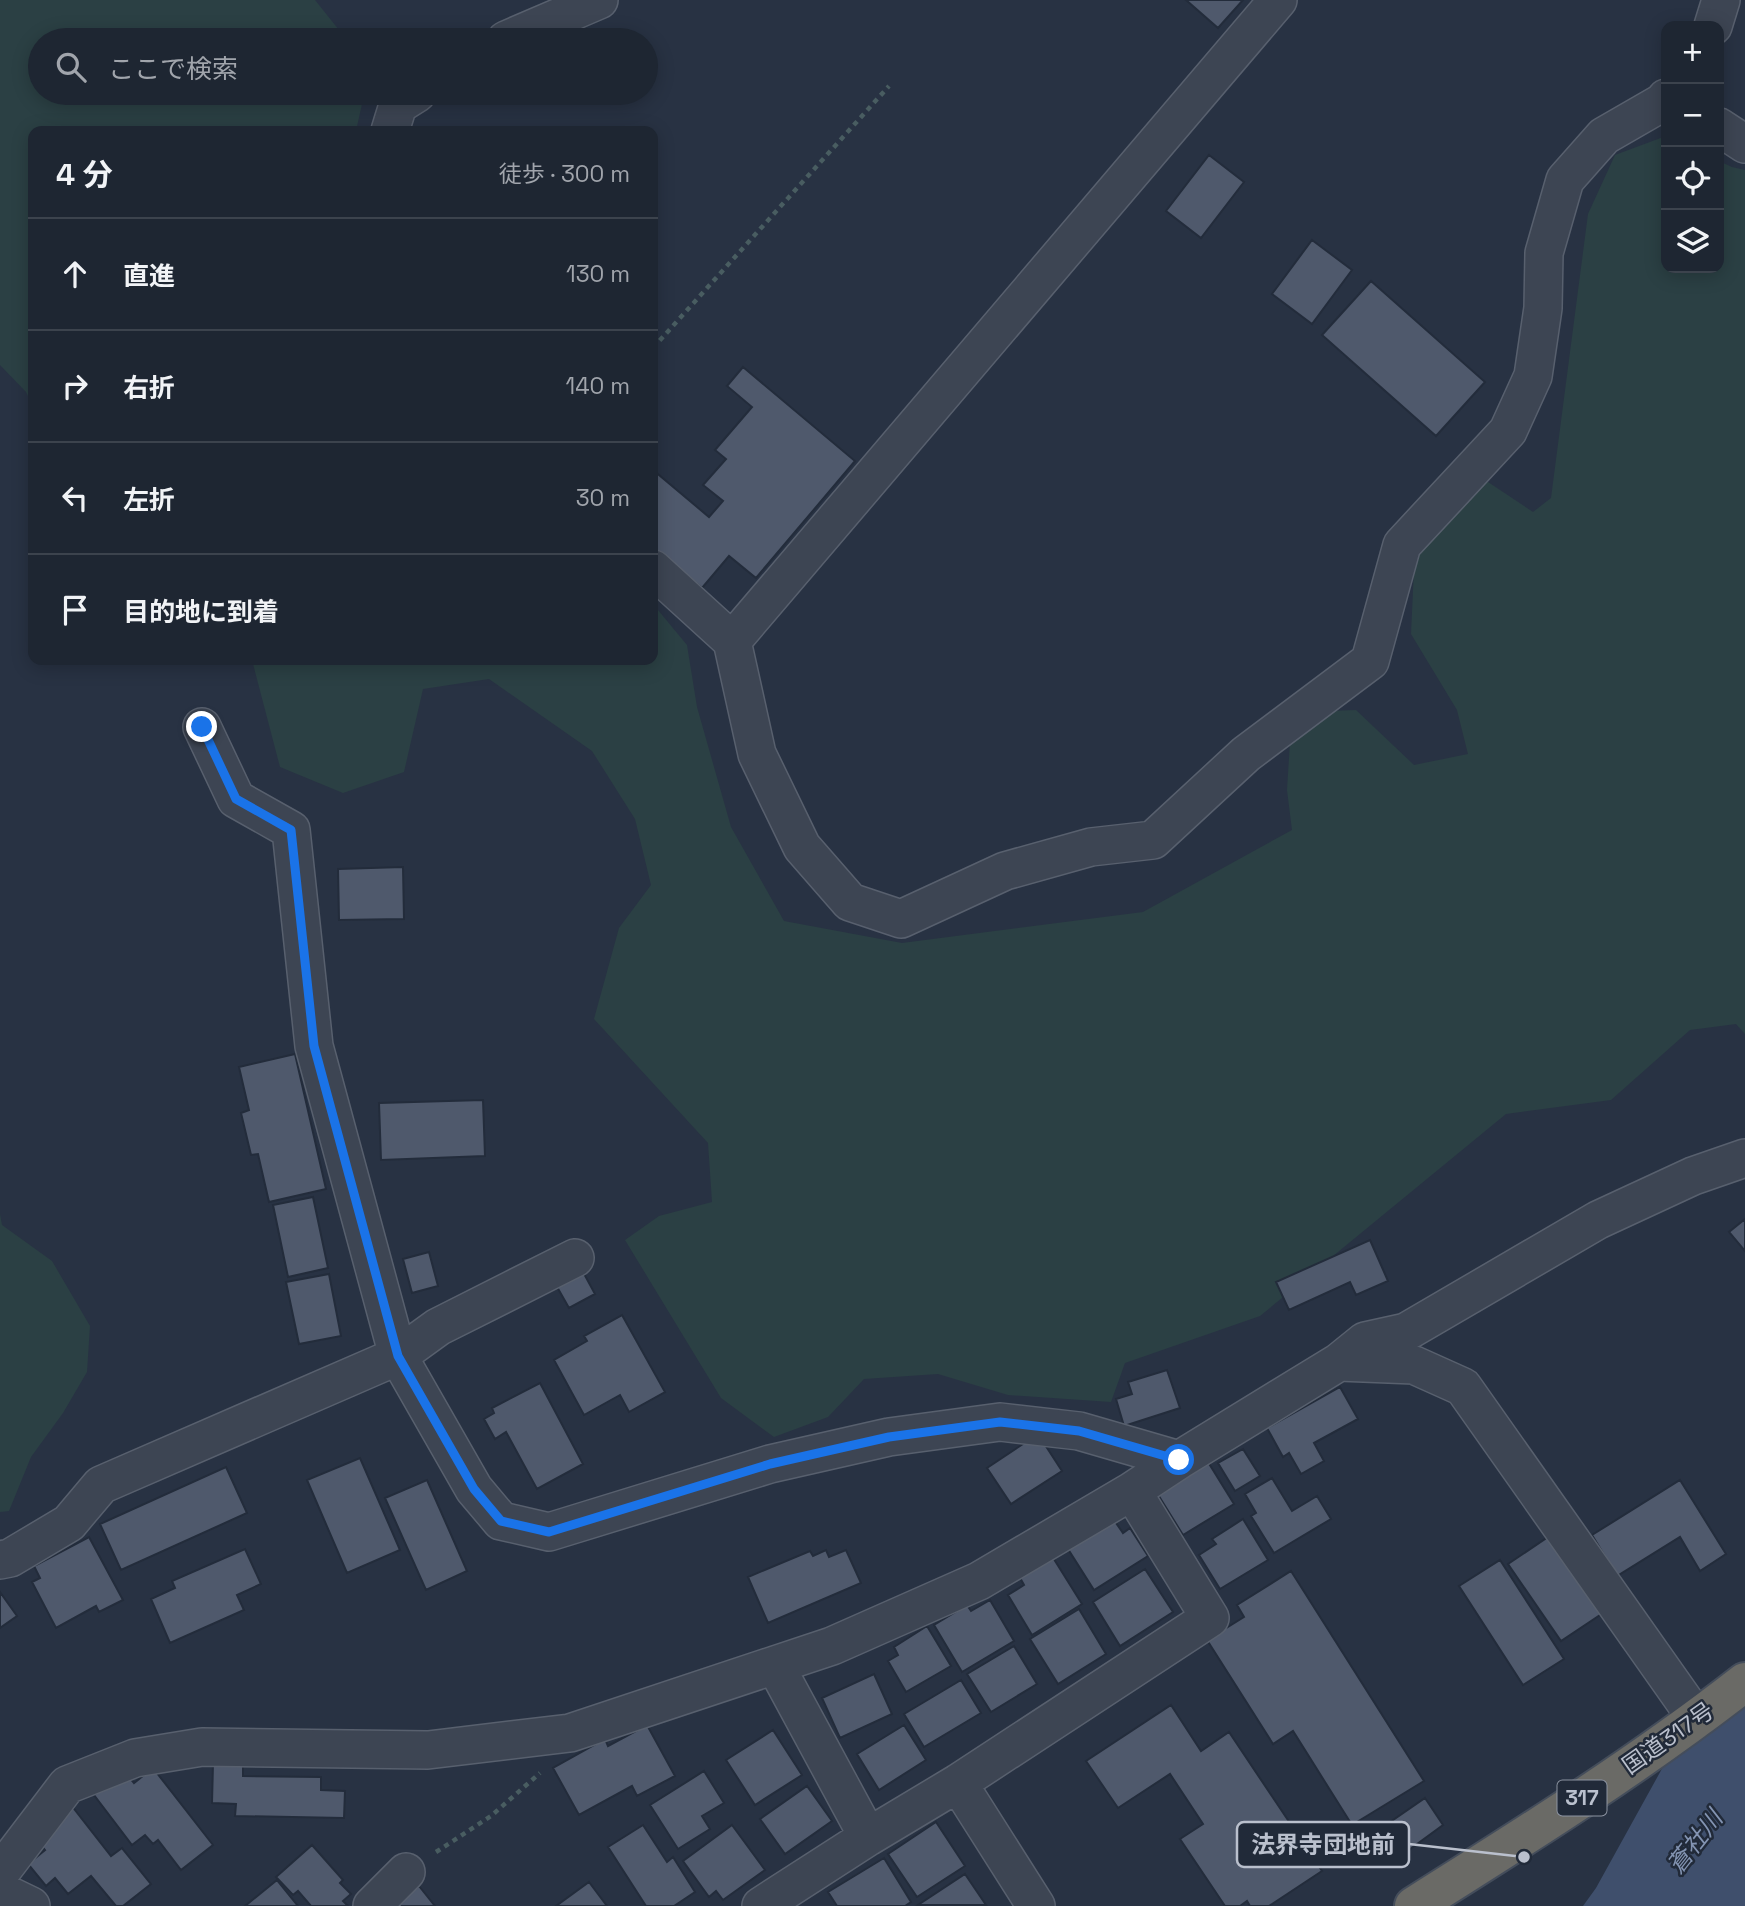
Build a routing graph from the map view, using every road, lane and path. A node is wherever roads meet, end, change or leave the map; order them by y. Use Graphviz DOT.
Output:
graph roads {
  1 [pos="600,0"];
  2 [pos="1279,0"];
  3 [pos="1721,0"];
  4 [pos="1715,21"];
  5 [pos="534,28"];
  6 [pos="889,86"];
  7 [pos="1661,104"];
  8 [pos="398,105"];
  9 [pos="392,126"];
  10 [pos="1724,130"];
  11 [pos="1745,144"];
  12 [pos="658,342"];
  13 [pos="658,574"];
  14 [pos="732,641"];
  15 [pos="202,727"];
  16 [pos="1745,1158"];
  17 [pos="575,1258"];
  18 [pos="398,1356"];
  19 [pos="1339,1362"];
  20 [pos="1179,1460"];
  21 [pos="1132,1491"];
  22 [pos="0,1560"];
  23 [pos="775,1665"];
  24 [pos="1745,1682"];
  25 [pos="1697,1719"];
  26 [pos="570,1733"];
  27 [pos="958,1783"];
  28 [pos="868,1837"];
  29 [pos="406,1872"];
  30 [pos="0,1873"];
  31 [pos="0,1891"];
  32 [pos="801,1895"];
  33 [pos="31,1906"];
  34 [pos="372,1906"];
  35 [pos="761,1906"];
  36 [pos="1036,1906"];
  37 [pos="1414,1906"];
  1 -- 5 [label="street"];
  2 -- 14 [label="street"];
  3 -- 4 [label="street"];
  6 -- 12 [label="path"];
  7 -- 14 [label="street"];
  8 -- 9 [label="street"];
  10 -- 11 [label="street"];
  13 -- 14 [label="street"];
  15 -- 18 [label="street"];
  16 -- 19 [label="street"];
  17 -- 18 [label="street"];
  18 -- 20 [label="street"];
  18 -- 22 [label="street"];
  19 -- 20 [label="street"];
  19 -- 25 [label="street"];
  20 -- 21 [label="street"];
  21 -- 23 [label="street"];
  21 -- 27 [label="street"];
  23 -- 26 [label="street"];
  23 -- 28 [label="street"];
  24 -- 25 [label="highway, 国道317号 / 317"];
  25 -- 37 [label="highway, 国道317号 / 317"];
  26 -- 29 [label="path"];
  26 -- 30 [label="street"];
  27 -- 28 [label="street"];
  27 -- 36 [label="street"];
  28 -- 32 [label="street"];
  29 -- 34 [label="street"];
  31 -- 33 [label="street"];
  32 -- 35 [label="street"];
}
